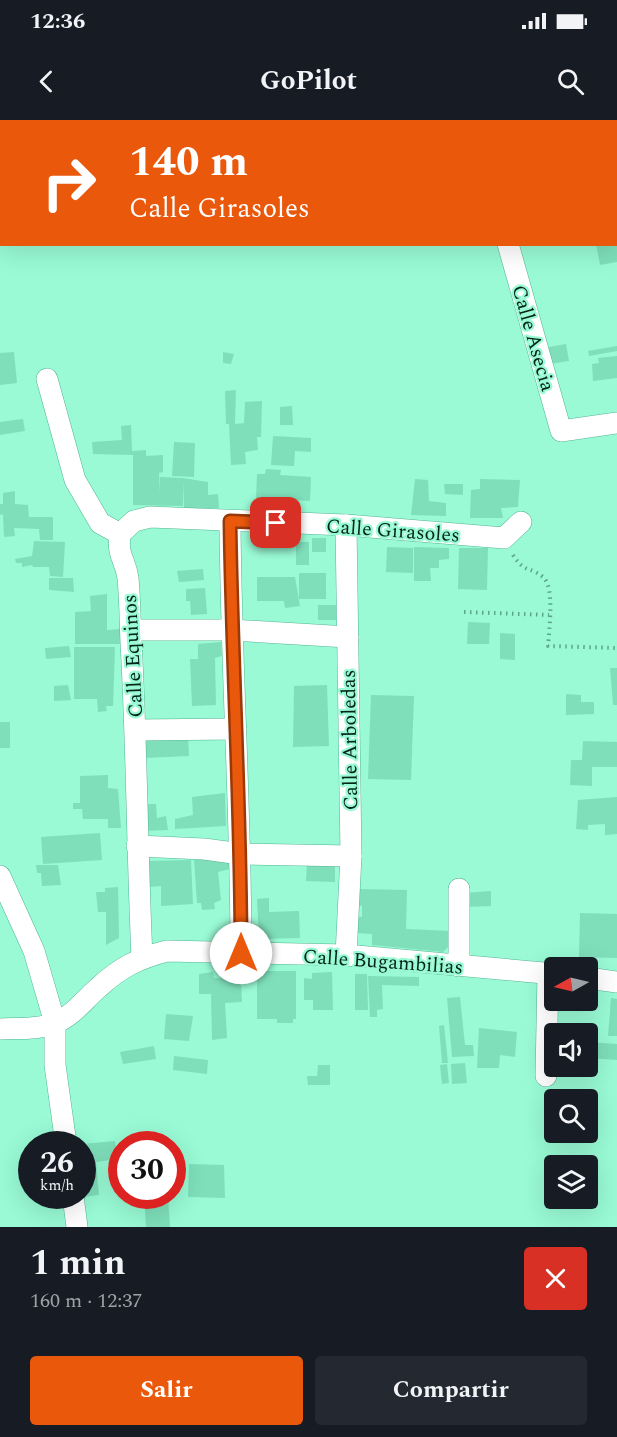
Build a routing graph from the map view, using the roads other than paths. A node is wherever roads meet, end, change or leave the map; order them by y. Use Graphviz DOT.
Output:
graph roads {
  1 [pos="509,246"];
  2 [pos="47,379"];
  3 [pos="617,423"];
  4 [pos="230,521"];
  5 [pos="521,522"];
  6 [pos="346,525"];
  7 [pos="120,534"];
  8 [pos="131,630"];
  9 [pos="231,630"];
  10 [pos="348,637"];
  11 [pos="236,729"];
  12 [pos="136,730"];
  13 [pos="137,846"];
  14 [pos="241,854"];
  15 [pos="351,856"];
  16 [pos="0,876"];
  17 [pos="459,889"];
  18 [pos="241,953"];
  19 [pos="346,955"];
  20 [pos="142,957"];
  21 [pos="459,966"];
  22 [pos="544,973"];
  23 [pos="598,979"];
  24 [pos="617,982"];
  25 [pos="55,1023"];
  26 [pos="0,1029"];
  27 [pos="64,1131"];
  28 [pos="75,1209"];
  29 [pos="77,1227"];
  1 -- 3 [label="street, Calle Asecia"];
  2 -- 7 [label="street"];
  4 -- 6 [label="street, Calle Girasoles"];
  4 -- 7 [label="street, Calle Girasoles"];
  4 -- 9 [label="street"];
  5 -- 6 [label="street, Calle Girasoles"];
  6 -- 10 [label="street, Calle Arboledas"];
  7 -- 8 [label="street, Calle Equinos"];
  8 -- 9 [label="street"];
  8 -- 12 [label="street, Calle Equinos"];
  9 -- 10 [label="street"];
  9 -- 11 [label="street"];
  10 -- 15 [label="street, Calle Arboledas"];
  11 -- 12 [label="street"];
  11 -- 14 [label="street"];
  12 -- 13 [label="street, Calle Equinos"];
  13 -- 14 [label="street"];
  13 -- 20 [label="street, Calle Equinos"];
  14 -- 15 [label="street"];
  14 -- 18 [label="street"];
  15 -- 19 [label="street, Calle Arboledas"];
  16 -- 25 [label="street"];
  17 -- 21 [label="street"];
  18 -- 19 [label="street, Calle Bugambilias"];
  18 -- 20 [label="street, Calle Bugambilias"];
  19 -- 21 [label="street, Calle Bugambilias"];
  20 -- 25 [label="street, Calle Bugambilias"];
  21 -- 22 [label="street, Calle Bugambilias"];
  23 -- 24 [label="street"];
  25 -- 26 [label="street"];
  25 -- 27 [label="street"];
  28 -- 29 [label="street"];
}
